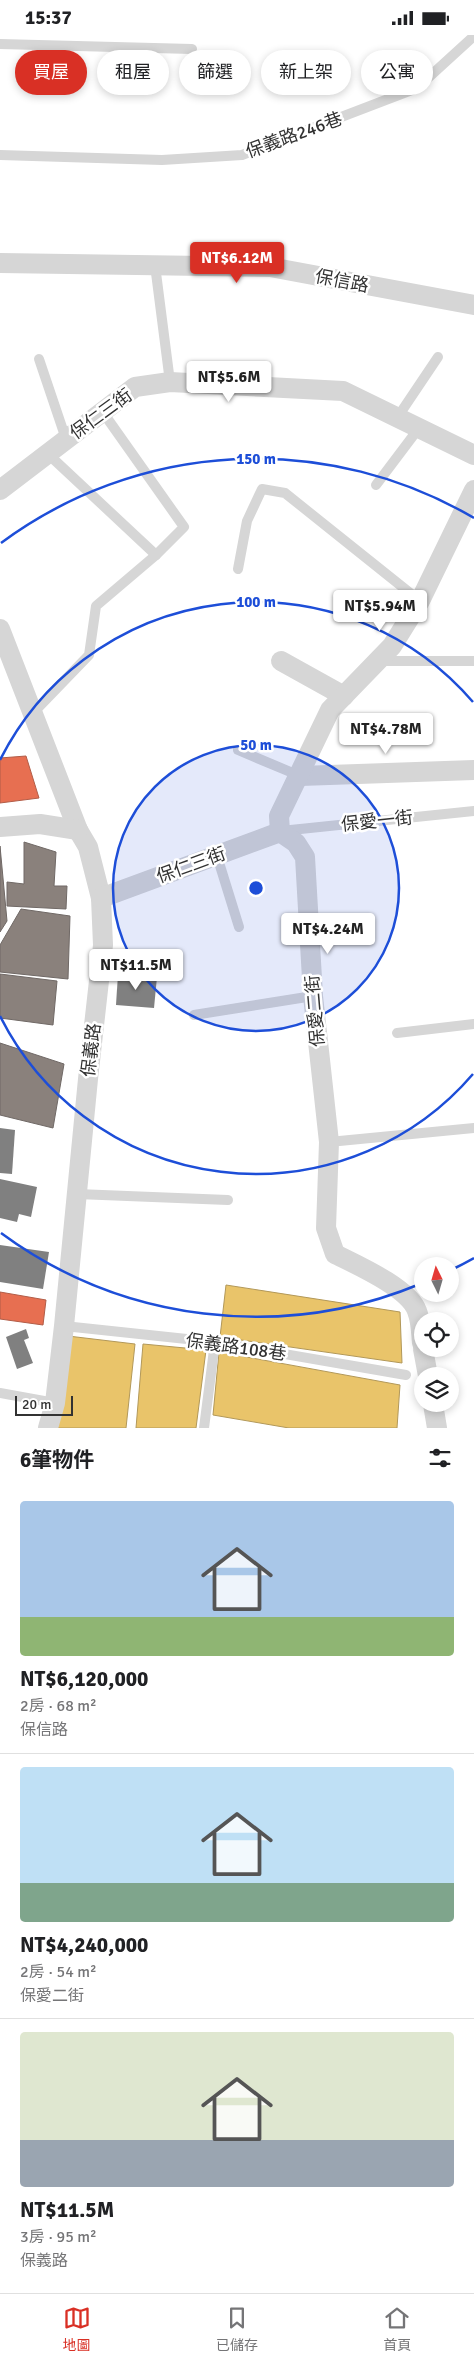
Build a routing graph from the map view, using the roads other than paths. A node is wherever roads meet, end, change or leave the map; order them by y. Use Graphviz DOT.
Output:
graph roads {
  1 [pos="474,36"];
  2 [pos="0,44"];
  3 [pos="192,49"];
  4 [pos="0,155"];
  5 [pos="0,263"];
  6 [pos="154,265"];
  7 [pos="474,305"];
  8 [pos="438,357"];
  9 [pos="39,359"];
  10 [pos="170,383"];
  11 [pos="102,411"];
  12 [pos="397,418"];
  13 [pos="419,428"];
  14 [pos="66,439"];
  15 [pos="48,453"];
  16 [pos="474,455"];
  17 [pos="376,485"];
  18 [pos="0,490"];
  19 [pos="474,490"];
  20 [pos="156,555"];
  21 [pos="238,569"];
  22 [pos="420,601"];
  23 [pos="0,629"];
  24 [pos="281,661"];
  25 [pos="378,661"];
  26 [pos="474,661"];
  27 [pos="344,695"];
  28 [pos="34,713"];
  29 [pos="238,750"];
  30 [pos="474,770"];
  31 [pos="300,776"];
  32 [pos="474,811"];
  33 [pos="0,827"];
  34 [pos="78,830"];
  35 [pos="280,831"];
  36 [pos="217,855"];
  37 [pos="101,899"];
  38 [pos="239,927"];
  39 [pos="313,996"];
  40 [pos="194,1015"];
  41 [pos="474,1023"];
  42 [pos="397,1033"];
  43 [pos="474,1128"];
  44 [pos="329,1142"];
  45 [pos="77,1194"];
  46 [pos="228,1200"];
  47 [pos="417,1312"];
  48 [pos="64,1326"];
  49 [pos="215,1343"];
  50 [pos="406,1375"];
  51 [pos="0,1393"];
  52 [pos="55,1403"];
  53 [pos="434,1412"];
  54 [pos="48,1428"];
  55 [pos="204,1428"];
  56 [pos="437,1428"];
  1 -- 4 [label="lane, 保義路246巷"];
  2 -- 3 [label="lane"];
  5 -- 6 [label="street, 保信路"];
  6 -- 7 [label="street, 保信路"];
  6 -- 10 [label="lane"];
  8 -- 12 [label="lane"];
  9 -- 14 [label="lane"];
  10 -- 11 [label="street, 保仁三街"];
  10 -- 12 [label="street, 保仁三街"];
  11 -- 14 [label="street, 保仁三街"];
  11 -- 20 [label="lane"];
  12 -- 13 [label="street, 保仁三街"];
  13 -- 16 [label="street, 保仁三街"];
  13 -- 17 [label="lane"];
  14 -- 15 [label="street, 保仁三街"];
  15 -- 18 [label="street, 保仁三街"];
  15 -- 20 [label="lane"];
  19 -- 22 [label="street"];
  20 -- 28 [label="lane"];
  21 -- 22 [label="lane"];
  22 -- 25 [label="street"];
  23 -- 28 [label="street, 保義路"];
  24 -- 27 [label="street"];
  25 -- 26 [label="lane"];
  25 -- 27 [label="street"];
  27 -- 31 [label="street"];
  28 -- 34 [label="street, 保義路"];
  29 -- 31 [label="lane"];
  30 -- 31 [label="street"];
  31 -- 35 [label="street"];
  32 -- 35 [label="lane, 保愛一街"];
  33 -- 34 [label="street"];
  34 -- 37 [label="street, 保義路"];
  35 -- 36 [label="street, 保仁三街"];
  35 -- 39 [label="street, 保愛二街"];
  36 -- 37 [label="street, 保仁三街"];
  36 -- 38 [label="lane"];
  37 -- 45 [label="street, 保義路"];
  39 -- 40 [label="lane"];
  39 -- 44 [label="street, 保愛二街"];
  41 -- 42 [label="lane"];
  43 -- 44 [label="lane"];
  44 -- 47 [label="street, 保愛二街"];
  45 -- 46 [label="lane"];
  45 -- 48 [label="street, 保義路"];
  48 -- 49 [label="lane, 保義路108巷"];
  48 -- 52 [label="street, 保義路"];
  49 -- 50 [label="lane, 保義路108巷"];
  49 -- 55 [label="lane"];
  51 -- 52 [label="lane"];
  52 -- 54 [label="street, 保義路"];
  53 -- 56 [label="street"];
}
